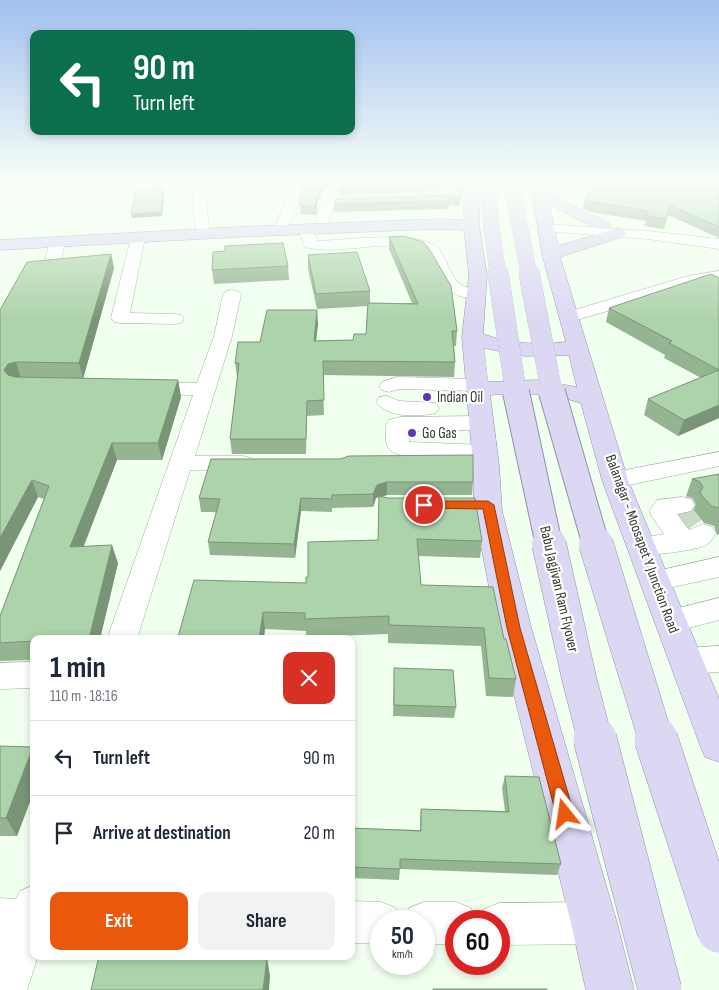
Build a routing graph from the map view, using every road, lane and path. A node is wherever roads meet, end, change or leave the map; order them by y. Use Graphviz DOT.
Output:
graph roads {
  1 [pos="198,227"];
  2 [pos="363,227"];
  3 [pos="406,227"];
  4 [pos="472,227"];
  5 [pos="490,227"];
  6 [pos="520,227"];
  7 [pos="547,227"];
  8 [pos="595,227"];
  9 [pos="613,227"];
  10 [pos="304,229"];
  11 [pos="548,234"];
  12 [pos="618,234"];
  13 [pos="648,235"];
  14 [pos="0,237"];
  15 [pos="138,238"];
  16 [pos="57,242"];
  17 [pos="719,244"];
  18 [pos="0,245"];
  19 [pos="33,268"];
  20 [pos="719,276"];
  21 [pos="477,284"];
  22 [pos="232,296"];
  23 [pos="570,317"];
  24 [pos="176,319"];
  25 [pos="472,337"];
  26 [pos="578,348"];
  27 [pos="128,388"];
  28 [pos="205,389"];
  29 [pos="388,394"];
  30 [pos="593,399"];
  31 [pos="479,402"];
  32 [pos="485,452"];
  33 [pos="719,459"];
  34 [pos="181,463"];
  35 [pos="261,463"];
  36 [pos="615,480"];
  37 [pos="682,505"];
  38 [pos="641,547"];
  39 [pos="719,567"];
  40 [pos="654,581"];
  41 [pos="719,609"];
  42 [pos="670,621"];
  43 [pos="123,635"];
  44 [pos="719,659"];
  45 [pos="686,661"];
  46 [pos="30,675"];
  47 [pos="0,676"];
  48 [pos="719,745"];
  49 [pos="24,916"];
  50 [pos="355,922"];
  51 [pos="370,922"];
  52 [pos="576,923"];
  53 [pos="510,924"];
  54 [pos="719,932"];
  55 [pos="5,990"];
  56 [pos="610,990"];
  57 [pos="660,990"];
  1 -- 14 [label="main road"];
  2 -- 10 [label="main road"];
  3 -- 21 [label="main road"];
  4 -- 21 [label="main road"];
  5 -- 57 [label="main road, Babu Jagjivan Ram Flyover, bridge"];
  6 -- 54 [label="main road, bridge"];
  7 -- 11 [label="main road, Balanagar - Moosapet Y Junction Road"];
  8 -- 11 [label="street"];
  9 -- 13 [label="street"];
  10 -- 15 [label="main road"];
  10 -- 21 [label="street"];
  11 -- 12 [label="main road"];
  11 -- 12 [label="street"];
  11 -- 23 [label="main road, Balanagar - Moosapet Y Junction Road"];
  12 -- 13 [label="street"];
  13 -- 17 [label="street"];
  15 -- 16 [label="main road"];
  15 -- 24 [label="street"];
  16 -- 18 [label="main road"];
  16 -- 19 [label="street"];
  20 -- 23 [label="street"];
  21 -- 25 [label="main road"];
  22 -- 28 [label="street"];
  23 -- 26 [label="main road, Balanagar - Moosapet Y Junction Road"];
  25 -- 26 [label="main road"];
  25 -- 31 [label="main road"];
  26 -- 30 [label="main road, Balanagar - Moosapet Y Junction Road"];
  27 -- 28 [label="street"];
  28 -- 34 [label="street"];
  29 -- 31 [label="street"];
  30 -- 31 [label="main road"];
  30 -- 36 [label="main road, Balanagar - Moosapet Y Junction Road"];
  31 -- 32 [label="main road"];
  31 -- 32 [label="street"];
  32 -- 52 [label="main road"];
  33 -- 36 [label="street"];
  34 -- 35 [label="street"];
  34 -- 43 [label="street"];
  36 -- 38 [label="main road, Balanagar - Moosapet Y Junction Road"];
  37 -- 38 [label="street"];
  38 -- 40 [label="main road, Balanagar - Moosapet Y Junction Road"];
  39 -- 40 [label="street"];
  40 -- 42 [label="main road, Balanagar - Moosapet Y Junction Road"];
  41 -- 42 [label="street"];
  42 -- 45 [label="main road, Balanagar - Moosapet Y Junction Road"];
  44 -- 45 [label="street"];
  45 -- 48 [label="main road, Balanagar - Moosapet Y Junction Road"];
  46 -- 47 [label="street"];
  49 -- 55 [label="street"];
  50 -- 51 [label="street"];
  52 -- 53 [label="street"];
  52 -- 56 [label="main road"];
}
